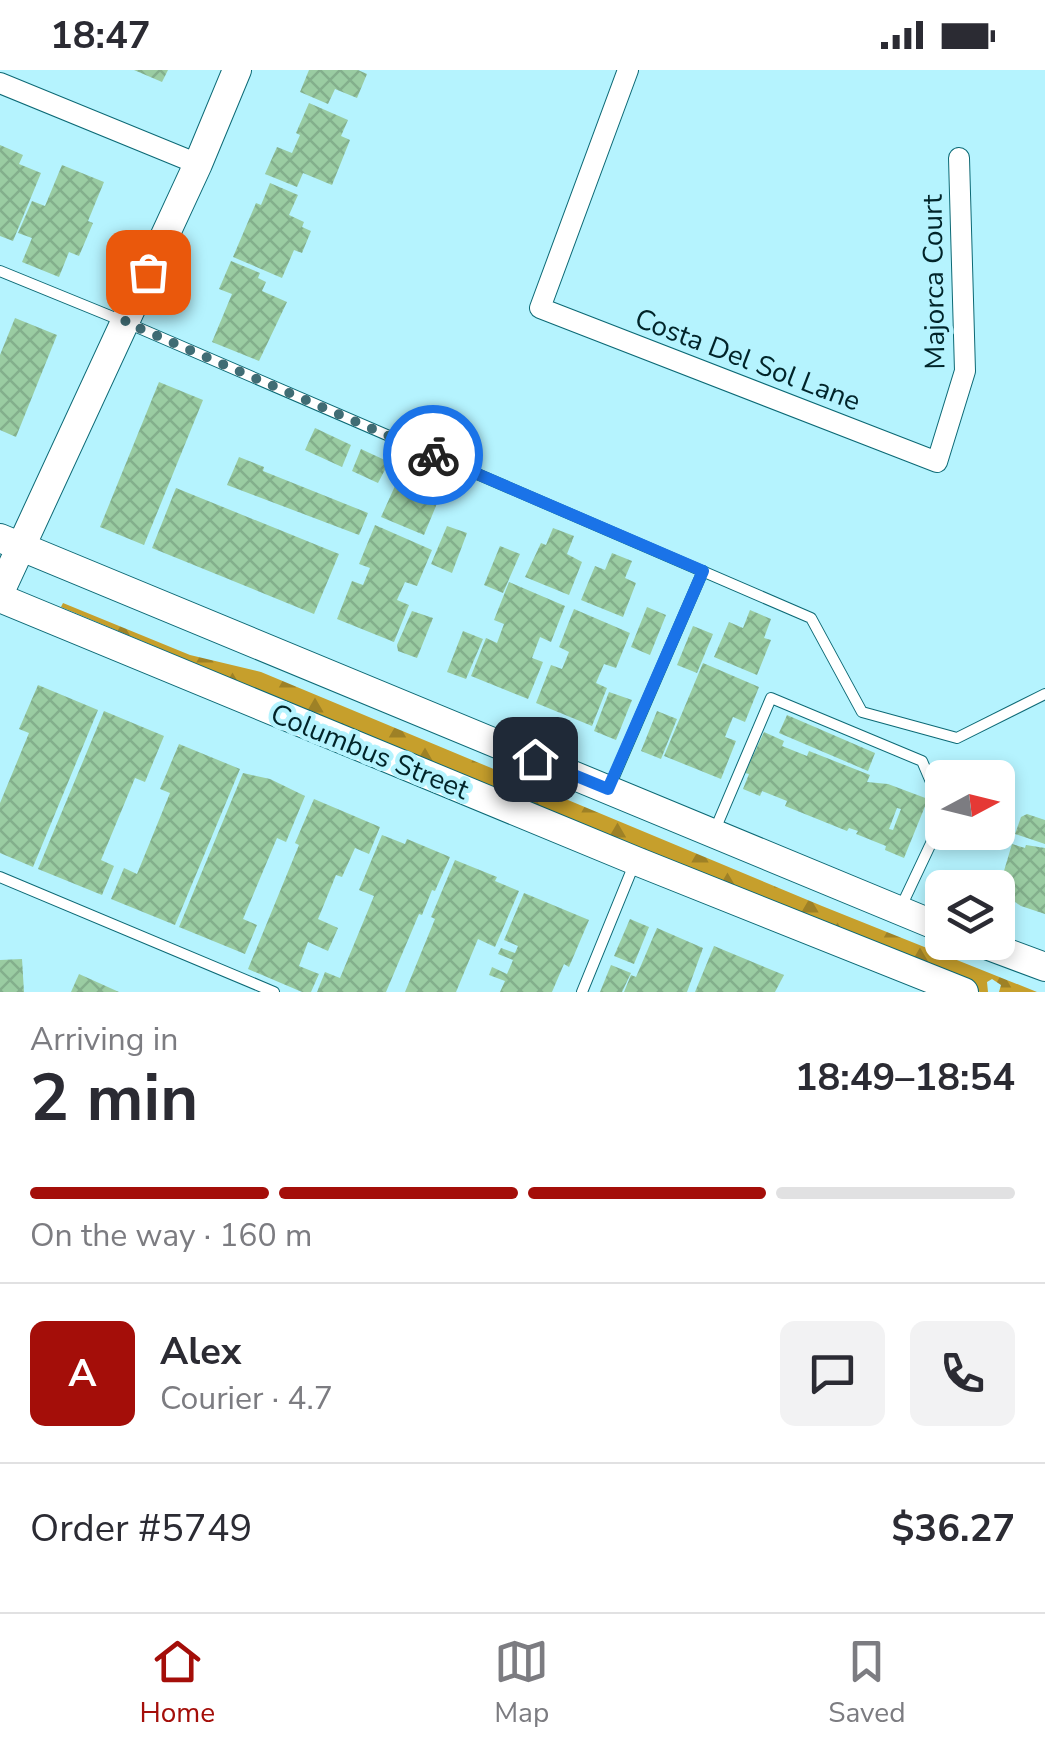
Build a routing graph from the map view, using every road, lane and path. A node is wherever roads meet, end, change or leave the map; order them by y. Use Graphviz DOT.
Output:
graph roads {
  1 [pos="237,70"];
  2 [pos="628,70"];
  3 [pos="0,82"];
  4 [pos="958,158"];
  5 [pos="198,164"];
  6 [pos="0,272"];
  7 [pos="125,322"];
  8 [pos="937,462"];
  9 [pos="11,542"];
  10 [pos="703,571"];
  11 [pos="0,595"];
  12 [pos="1045,694"];
  13 [pos="925,768"];
  14 [pos="608,789"];
  15 [pos="713,832"];
  16 [pos="928,850"];
  17 [pos="636,861"];
  18 [pos="0,877"];
  19 [pos="900,910"];
  20 [pos="925,921"];
  21 [pos="1015,956"];
  22 [pos="1045,967"];
  23 [pos="274,992"];
  24 [pos="582,992"];
  25 [pos="964,992"];
  1 -- 5 [label="main road"];
  2 -- 8 [label="street, Costa Del Sol Lane"];
  3 -- 5 [label="street"];
  4 -- 8 [label="street, Majorca Court"];
  5 -- 7 [label="main road"];
  6 -- 7 [label="lane"];
  7 -- 9 [label="main road"];
  7 -- 10 [label="lane"];
  9 -- 11 [label="main road"];
  9 -- 14 [label="main road, Columbus Street"];
  10 -- 12 [label="lane"];
  10 -- 14 [label="lane"];
  11 -- 17 [label="main road, Columbus Street"];
  13 -- 15 [label="lane"];
  14 -- 15 [label="main road, Columbus Street"];
  15 -- 19 [label="main road, Columbus Street"];
  16 -- 19 [label="lane"];
  17 -- 24 [label="lane"];
  17 -- 25 [label="main road, Columbus Street"];
  18 -- 23 [label="lane"];
  19 -- 20 [label="main road, Columbus Street"];
  21 -- 22 [label="main road"];
}
